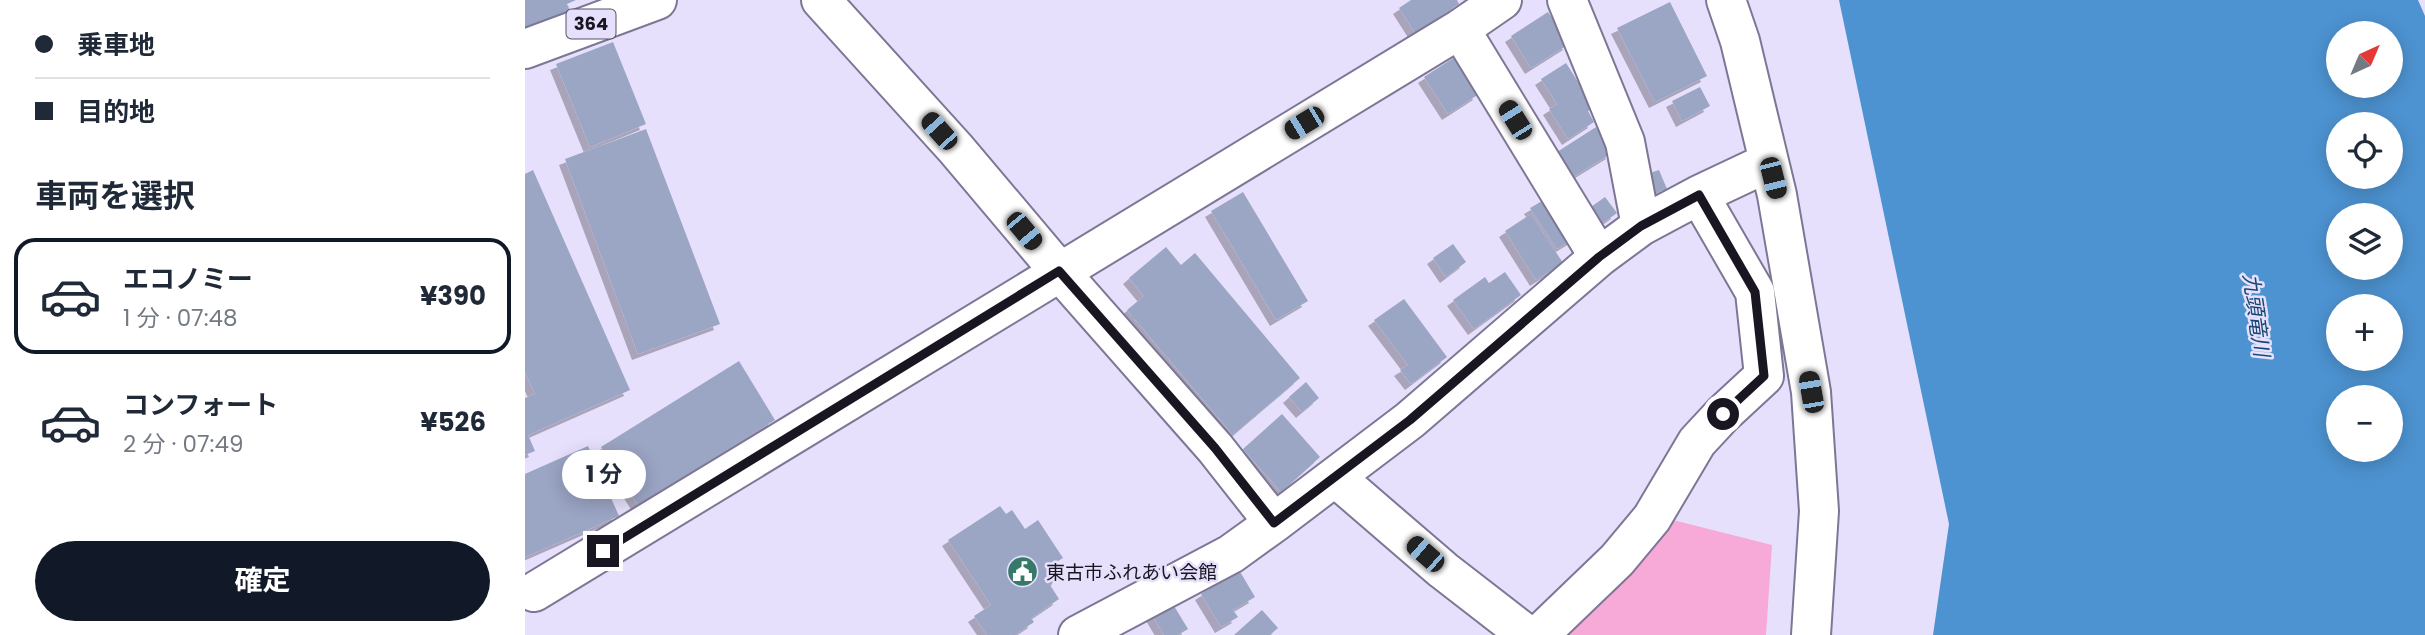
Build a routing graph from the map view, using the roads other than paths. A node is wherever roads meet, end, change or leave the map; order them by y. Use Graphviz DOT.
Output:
graph roads {
  1 [pos="657,0"];
  2 [pos="821,0"];
  3 [pos="1502,0"];
  4 [pos="1567,0"];
  5 [pos="1726,0"];
  6 [pos="1459,29"];
  7 [pos="525,49"];
  8 [pos="1769,162"];
  9 [pos="1699,195"];
  10 [pos="1641,226"];
  11 [pos="1599,257"];
  12 [pos="1059,271"];
  13 [pos="1335,477"];
  14 [pos="1274,523"];
  15 [pos="534,592"];
  16 [pos="1078,635"];
  17 [pos="1527,635"];
  18 [pos="1539,635"];
  19 [pos="1811,635"];
  1 -- 7 [label="main road, 364"];
  2 -- 12 [label="main road"];
  3 -- 6 [label="main road"];
  4 -- 10 [label="main road"];
  5 -- 8 [label="main road"];
  6 -- 11 [label="main road"];
  6 -- 12 [label="main road"];
  8 -- 9 [label="main road"];
  8 -- 19 [label="main road"];
  9 -- 10 [label="main road"];
  9 -- 18 [label="main road"];
  10 -- 11 [label="main road"];
  11 -- 13 [label="main road"];
  12 -- 14 [label="main road"];
  12 -- 15 [label="main road"];
  13 -- 14 [label="main road"];
  13 -- 17 [label="main road"];
  14 -- 16 [label="main road"];
}
